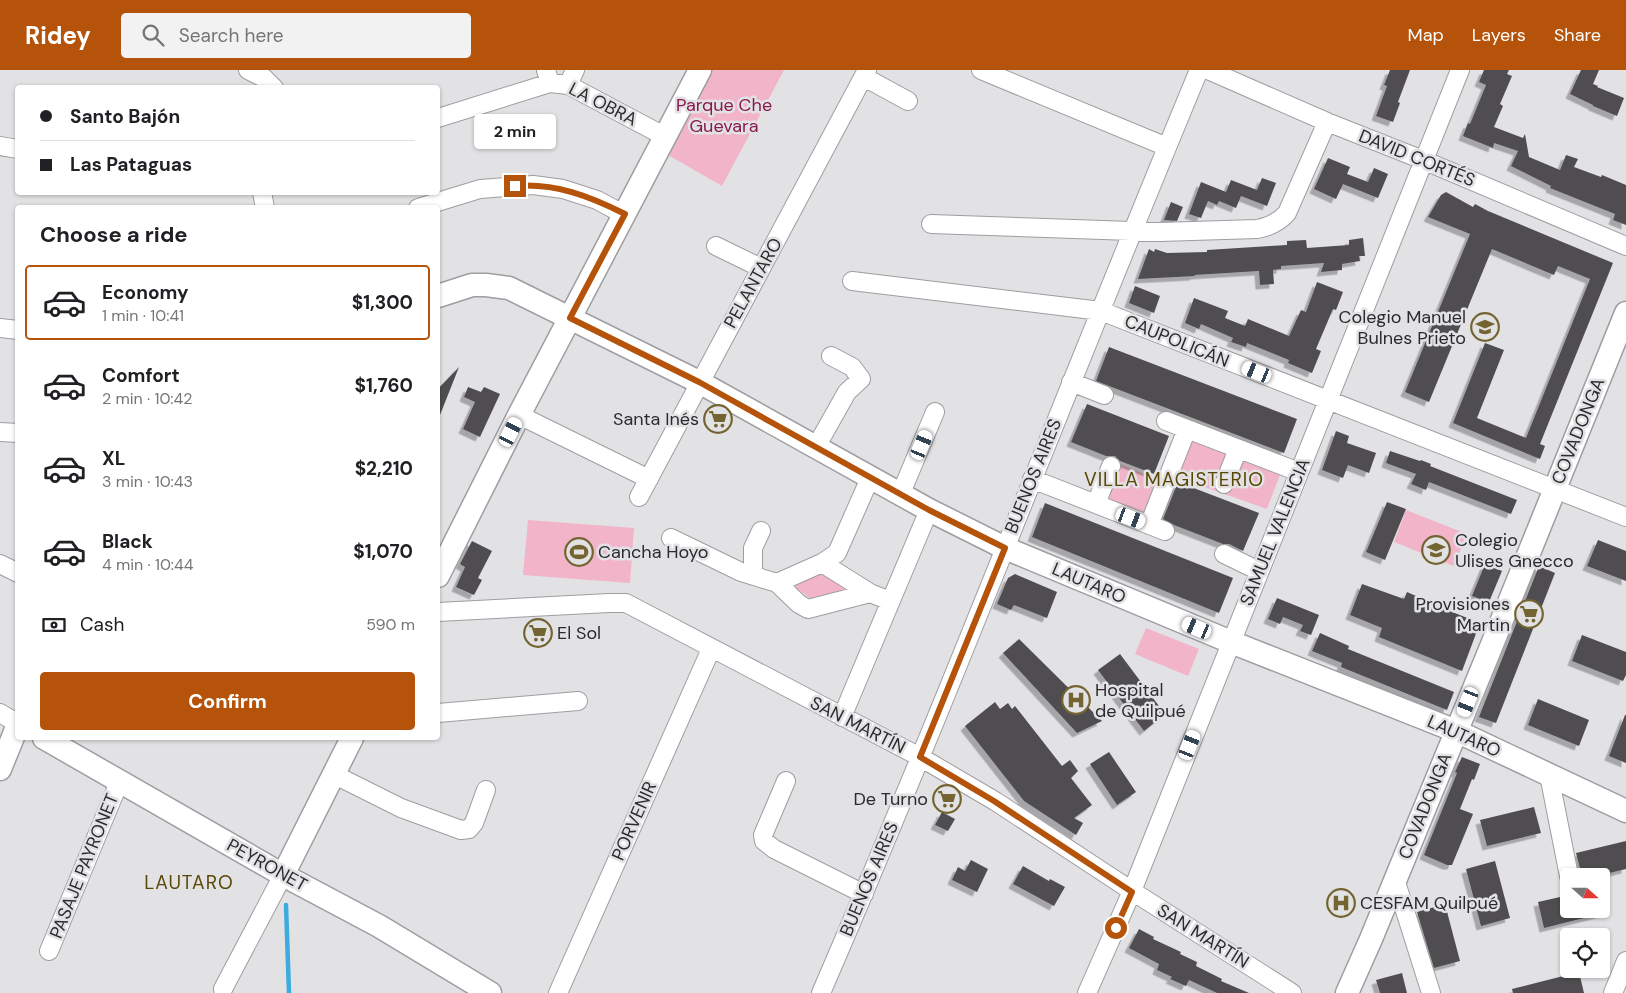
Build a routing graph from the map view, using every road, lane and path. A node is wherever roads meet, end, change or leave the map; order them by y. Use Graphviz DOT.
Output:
graph roads {
  1 [pos="248,70"];
  2 [pos="700,70"];
  3 [pos="981,70"];
  4 [pos="1199,70"];
  5 [pos="1208,70"];
  6 [pos="1460,70"];
  7 [pos="865,73"];
  8 [pos="560,77"];
  9 [pos="271,79"];
  10 [pos="908,100"];
  11 [pos="440,117"];
  12 [pos="1327,122"];
  13 [pos="666,137"];
  14 [pos="0,146"];
  15 [pos="1167,147"];
  16 [pos="15,148"];
  17 [pos="1423,160"];
  18 [pos="428,205"];
  19 [pos="625,214"];
  20 [pos="931,224"];
  21 [pos="1134,230"];
  22 [pos="716,246"];
  23 [pos="1626,246"];
  24 [pos="761,268"];
  25 [pos="852,281"];
  26 [pos="440,295"];
  27 [pos="1101,311"];
  28 [pos="1626,313"];
  29 [pos="570,318"];
  30 [pos="0,328"];
  31 [pos="15,330"];
  32 [pos="831,356"];
  33 [pos="699,382"];
  34 [pos="1071,382"];
  35 [pos="1104,395"];
  36 [pos="1328,400"];
  37 [pos="935,412"];
  38 [pos="519,415"];
  39 [pos="1166,420"];
  40 [pos="1187,429"];
  41 [pos="0,432"];
  42 [pos="15,433"];
  43 [pos="816,447"];
  44 [pos="1238,449"];
  45 [pos="1111,466"];
  46 [pos="1299,472"];
  47 [pos="870,478"];
  48 [pos="649,479"];
  49 [pos="1032,479"];
  50 [pos="1224,484"];
  51 [pos="1554,489"];
  52 [pos="901,494"];
  53 [pos="639,497"];
  54 [pos="1096,504"];
  55 [pos="929,510"];
  56 [pos="1626,517"];
  57 [pos="762,531"];
  58 [pos="671,538"];
  59 [pos="1005,548"];
  60 [pos="1224,554"];
  61 [pos="822,563"];
  62 [pos="0,564"];
  63 [pos="1259,571"];
  64 [pos="15,572"];
  65 [pos="440,572"];
  66 [pos="753,574"];
  67 [pos="777,582"];
  68 [pos="870,592"];
  69 [pos="890,600"];
  70 [pos="440,612"];
  71 [pos="1231,642"];
  72 [pos="711,649"];
  73 [pos="578,701"];
  74 [pos="440,713"];
  75 [pos="842,717"];
  76 [pos="8,718"];
  77 [pos="1456,731"];
  78 [pos="48,740"];
  79 [pos="351,740"];
  80 [pos="920,757"];
  81 [pos="0,769"];
  82 [pos="334,774"];
  83 [pos="1549,775"];
  84 [pos="120,780"];
  85 [pos="786,781"];
  86 [pos="486,790"];
  87 [pos="1626,811"];
  88 [pos="1567,868"];
  89 [pos="283,875"];
  90 [pos="1395,879"];
  91 [pos="1132,892"];
  92 [pos="864,894"];
  93 [pos="49,951"];
  94 [pos="1626,961"];
  95 [pos="223,989"];
  96 [pos="490,993"];
  97 [pos="558,993"];
  98 [pos="821,993"];
  99 [pos="1087,993"];
  100 [pos="1292,993"];
  101 [pos="1347,993"];
  102 [pos="1432,993"];
  103 [pos="1613,993"];
  1 -- 9 [label="street"];
  2 -- 13 [label="main road"];
  3 -- 15 [label="street"];
  4 -- 15 [label="street, BUENOS AIRES"];
  5 -- 12 [label="street, DAVID CORTÉS"];
  6 -- 17 [label="street, SAMUEL VALENCIA"];
  7 -- 10 [label="street"];
  7 -- 24 [label="street, PELANTARO"];
  8 -- 11 [label="street"];
  8 -- 13 [label="street, LA OBRA"];
  12 -- 17 [label="street, DAVID CORTÉS"];
  12 -- 21 [label="street"];
  13 -- 19 [label="main road"];
  14 -- 16 [label="street"];
  15 -- 21 [label="street, BUENOS AIRES"];
  17 -- 23 [label="street, DAVID CORTÉS"];
  17 -- 36 [label="street, SAMUEL VALENCIA"];
  18 -- 19 [label="street"];
  19 -- 29 [label="main road"];
  20 -- 21 [label="street"];
  21 -- 27 [label="street, BUENOS AIRES"];
  22 -- 24 [label="street"];
  24 -- 33 [label="street, PELANTARO"];
  25 -- 27 [label="street, CAUPOLICÁN"];
  26 -- 29 [label="main road, LAUTARO"];
  27 -- 34 [label="street, BUENOS AIRES"];
  27 -- 36 [label="street, CAUPOLICÁN"];
  28 -- 51 [label="main road, COVADONGA"];
  29 -- 33 [label="main road, LAUTARO"];
  29 -- 38 [label="main road"];
  30 -- 31 [label="street"];
  32 -- 43 [label="street"];
  33 -- 43 [label="main road, LAUTARO"];
  33 -- 48 [label="street, PELANTARO"];
  34 -- 35 [label="street"];
  34 -- 49 [label="street, BUENOS AIRES"];
  36 -- 46 [label="street, SAMUEL VALENCIA"];
  36 -- 51 [label="street, CAUPOLICÁN"];
  37 -- 52 [label="street"];
  38 -- 48 [label="street"];
  38 -- 65 [label="main road"];
  39 -- 40 [label="street"];
  40 -- 44 [label="street"];
  40 -- 54 [label="street"];
  41 -- 42 [label="street"];
  43 -- 47 [label="main road, LAUTARO"];
  44 -- 46 [label="street"];
  44 -- 50 [label="street"];
  45 -- 54 [label="street"];
  46 -- 63 [label="street, SAMUEL VALENCIA"];
  47 -- 52 [label="main road, LAUTARO"];
  47 -- 61 [label="street"];
  48 -- 53 [label="street, PELANTARO"];
  49 -- 54 [label="street"];
  49 -- 59 [label="street, BUENOS AIRES"];
  51 -- 56 [label="street, CAUPOLICÁN"];
  51 -- 77 [label="main road, COVADONGA"];
  52 -- 55 [label="main road, LAUTARO"];
  55 -- 59 [label="main road, LAUTARO"];
  55 -- 69 [label="street"];
  57 -- 66 [label="street"];
  58 -- 66 [label="street"];
  59 -- 71 [label="main road, LAUTARO"];
  59 -- 80 [label="street, BUENOS AIRES"];
  60 -- 63 [label="street"];
  61 -- 67 [label="street"];
  61 -- 68 [label="street"];
  62 -- 64 [label="street"];
  63 -- 71 [label="street, SAMUEL VALENCIA"];
  66 -- 67 [label="street"];
  67 -- 68 [label="street"];
  68 -- 69 [label="street"];
  69 -- 75 [label="street"];
  70 -- 72 [label="street, SAN MARTÍN"];
  71 -- 77 [label="main road, LAUTARO"];
  71 -- 91 [label="street, SAMUEL VALENCIA"];
  72 -- 75 [label="street, SAN MARTÍN"];
  72 -- 97 [label="street, PORVENIR"];
  73 -- 74 [label="street"];
  75 -- 80 [label="street, SAN MARTÍN"];
  76 -- 81 [label="main road"];
  77 -- 83 [label="main road, LAUTARO"];
  77 -- 90 [label="main road, COVADONGA"];
  78 -- 84 [label="main road, PEYRONET"];
  79 -- 82 [label="main road"];
  80 -- 91 [label="street, SAN MARTÍN"];
  80 -- 92 [label="street, BUENOS AIRES"];
  82 -- 86 [label="street"];
  82 -- 89 [label="main road"];
  83 -- 87 [label="main road, LAUTARO"];
  83 -- 88 [label="street"];
  84 -- 89 [label="main road, PEYRONET"];
  84 -- 93 [label="street, PASAJE PAYRONET"];
  85 -- 92 [label="street"];
  89 -- 95 [label="street"];
  89 -- 96 [label="main road, PEYRONET"];
  90 -- 101 [label="main road, COVADONGA"];
  90 -- 102 [label="street"];
  91 -- 99 [label="street, SAMUEL VALENCIA"];
  91 -- 100 [label="street, SAN MARTÍN"];
  92 -- 98 [label="street, BUENOS AIRES"];
  94 -- 103 [label="street"];
}
